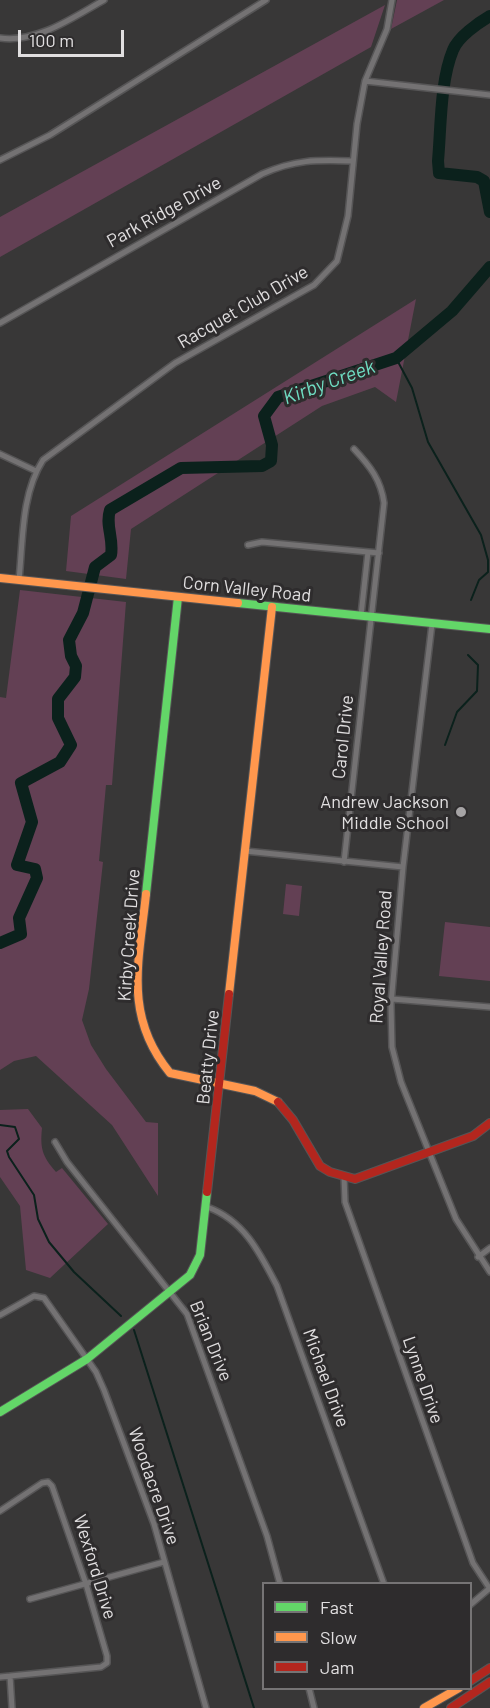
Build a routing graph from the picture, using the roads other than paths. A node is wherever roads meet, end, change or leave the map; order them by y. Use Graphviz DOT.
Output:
graph roads {
  1 [pos="104,0"];
  2 [pos="266,0"];
  3 [pos="392,0"];
  4 [pos="0,38"];
  5 [pos="365,81"];
  6 [pos="490,95"];
  7 [pos="0,160"];
  8 [pos="353,161"];
  9 [pos="0,323"];
  10 [pos="354,449"];
  11 [pos="0,454"];
  12 [pos="36,471"];
  13 [pos="248,545"];
  14 [pos="368,552"];
  15 [pos="379,553"];
  16 [pos="0,578"];
  17 [pos="19,580"];
  18 [pos="178,597"];
  19 [pos="272,607"];
  20 [pos="361,615"];
  21 [pos="372,617"];
  22 [pos="432,624"];
  23 [pos="490,629"];
  24 [pos="245,851"];
  25 [pos="344,862"];
  26 [pos="403,867"];
  27 [pos="392,999"];
  28 [pos="490,1008"];
  29 [pos="220,1082"];
  30 [pos="490,1123"];
  31 [pos="55,1142"];
  32 [pos="429,1154"];
  33 [pos="344,1176"];
  34 [pos="207,1207"];
  35 [pos="490,1248"];
  36 [pos="478,1257"];
  37 [pos="490,1272"];
  38 [pos="172,1291"];
  39 [pos="0,1315"];
  40 [pos="87,1359"];
  41 [pos="0,1412"];
  42 [pos="1,1509"];
  43 [pos="164,1562"];
  44 [pos="279,1582"];
  45 [pos="383,1582"];
  46 [pos="86,1584"];
  47 [pos="490,1588"];
  48 [pos="30,1599"];
  49 [pos="472,1604"];
  50 [pos="490,1668"];
  51 [pos="10,1676"];
  52 [pos="0,1677"];
  53 [pos="472,1680"];
  54 [pos="490,1682"];
  55 [pos="310,1690"];
  56 [pos="457,1690"];
  57 [pos="12,1708"];
  58 [pos="206,1708"];
  59 [pos="314,1708"];
  60 [pos="424,1708"];
  61 [pos="451,1708"];
  1 -- 4 [label="street"];
  2 -- 7 [label="street"];
  3 -- 5 [label="street, Racquet Club Drive"];
  5 -- 6 [label="street"];
  5 -- 8 [label="street, Racquet Club Drive"];
  8 -- 9 [label="street, Park Ridge Drive"];
  8 -- 12 [label="street, Racquet Club Drive"];
  10 -- 15 [label="street, Carol Drive"];
  11 -- 12 [label="street"];
  12 -- 17 [label="street, Racquet Club Drive"];
  13 -- 14 [label="street"];
  14 -- 15 [label="street"];
  14 -- 20 [label="street"];
  15 -- 21 [label="street, Carol Drive"];
  16 -- 17 [label="street, Corn Valley Road"];
  17 -- 18 [label="street, Corn Valley Road"];
  18 -- 19 [label="street, Corn Valley Road"];
  18 -- 29 [label="street, Kirby Creek Drive"];
  19 -- 20 [label="street, Corn Valley Road"];
  19 -- 24 [label="street, Beatty Drive"];
  20 -- 21 [label="street, Corn Valley Road"];
  21 -- 22 [label="street, Corn Valley Road"];
  21 -- 25 [label="street, Carol Drive"];
  22 -- 23 [label="street, Corn Valley Road"];
  22 -- 26 [label="street, Royal Valley Road"];
  24 -- 25 [label="street"];
  24 -- 29 [label="street, Beatty Drive"];
  25 -- 26 [label="street"];
  26 -- 27 [label="street, Royal Valley Road"];
  27 -- 28 [label="street"];
  27 -- 32 [label="street, Royal Valley Road"];
  29 -- 33 [label="street, Kirby Creek Drive"];
  29 -- 34 [label="street, Beatty Drive"];
  30 -- 32 [label="street"];
  31 -- 38 [label="street, Brian Drive"];
  32 -- 33 [label="street"];
  32 -- 36 [label="street, Royal Valley Road"];
  33 -- 47 [label="street, Lynne Drive"];
  34 -- 38 [label="street, Beatty Drive"];
  34 -- 45 [label="street, Michael Drive"];
  35 -- 36 [label="street"];
  36 -- 37 [label="street, Royal Valley Road"];
  38 -- 40 [label="street, Beatty Drive"];
  38 -- 44 [label="street, Brian Drive"];
  39 -- 40 [label="street, Woodacre Drive"];
  40 -- 41 [label="street, Beatty Drive"];
  40 -- 43 [label="street, Woodacre Drive"];
  42 -- 46 [label="street, Wexford Drive"];
  43 -- 46 [label="street"];
  43 -- 58 [label="street, Woodacre Drive"];
  46 -- 48 [label="street"];
  46 -- 51 [label="street, Wexford Drive"];
  47 -- 49 [label="street"];
  50 -- 53 [label="street"];
  51 -- 52 [label="street"];
  51 -- 57 [label="street"];
  54 -- 61 [label="street"];
  55 -- 59 [label="street"];
  56 -- 60 [label="street"];
}
